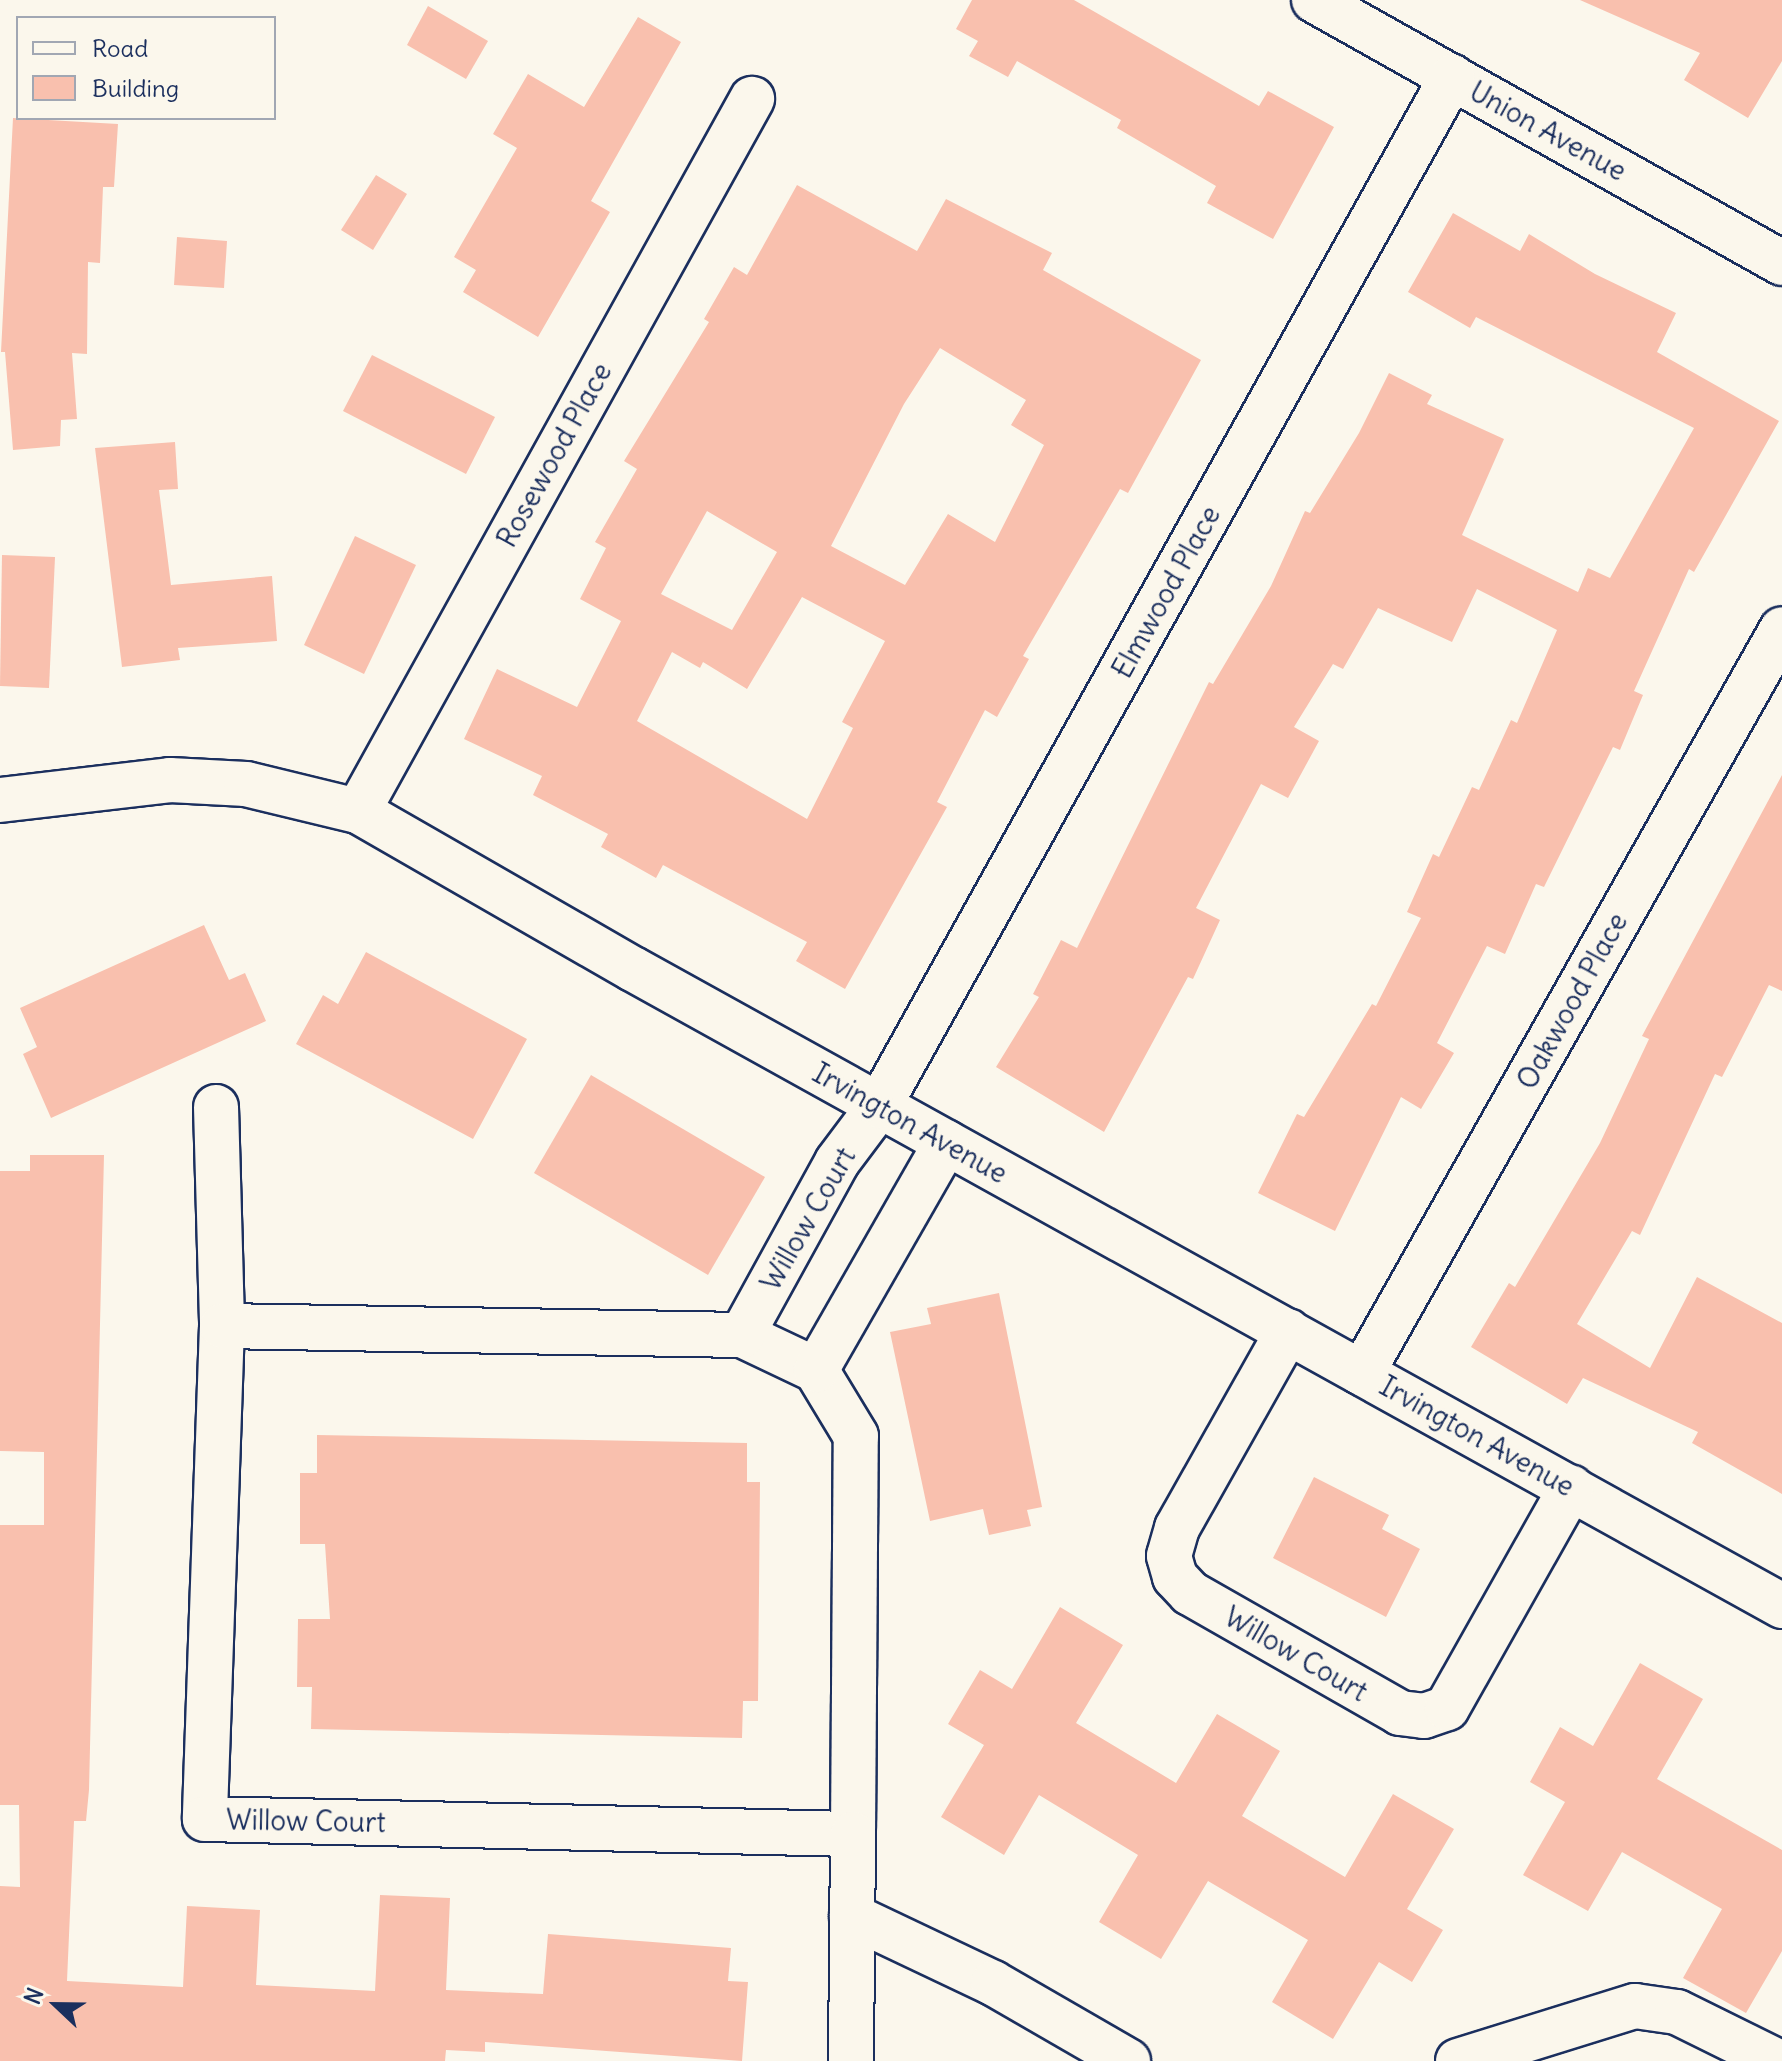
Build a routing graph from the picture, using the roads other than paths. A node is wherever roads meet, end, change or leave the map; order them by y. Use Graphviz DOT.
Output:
graph roads {
  1 [pos="1314,0"];
  2 [pos="1452,77"];
  3 [pos="752,99"];
  4 [pos="1782,263"];
  5 [pos="1782,629"];
  6 [pos="0,800"];
  7 [pos="358,811"];
  8 [pos="879,1106"];
  9 [pos="216,1107"];
  10 [pos="946,1143"];
  11 [pos="222,1326"];
  12 [pos="1288,1331"];
  13 [pos="742,1335"];
  14 [pos="816,1370"];
  15 [pos="1362,1373"];
  16 [pos="1571,1488"];
  17 [pos="1782,1606"];
  18 [pos="853,1834"];
  19 [pos="852,1916"];
  20 [pos="851,2061"];
  21 [pos="1128,2061"];
  22 [pos="1458,2061"];
  23 [pos="1776,2061"];
  1 -- 2 [label="street, Union Avenue"];
  2 -- 4 [label="street, Union Avenue"];
  2 -- 8 [label="street, Elmwood Place"];
  3 -- 7 [label="street, Rosewood Place"];
  5 -- 15 [label="street, Oakwood Place"];
  6 -- 7 [label="street, Irvington Avenue"];
  7 -- 8 [label="street, Irvington Avenue"];
  8 -- 10 [label="street, Irvington Avenue"];
  8 -- 13 [label="street, Willow Court"];
  9 -- 11 [label="street, Willow Court"];
  10 -- 12 [label="street, Irvington Avenue"];
  10 -- 14 [label="street"];
  11 -- 13 [label="street"];
  11 -- 18 [label="street, Willow Court"];
  12 -- 15 [label="street, Irvington Avenue"];
  12 -- 16 [label="street, Willow Court"];
  13 -- 14 [label="street"];
  14 -- 18 [label="street"];
  15 -- 16 [label="street, Irvington Avenue"];
  16 -- 17 [label="street, Irvington Avenue"];
  18 -- 19 [label="street"];
  19 -- 20 [label="street"];
  19 -- 21 [label="street"];
  22 -- 23 [label="street"];
}
